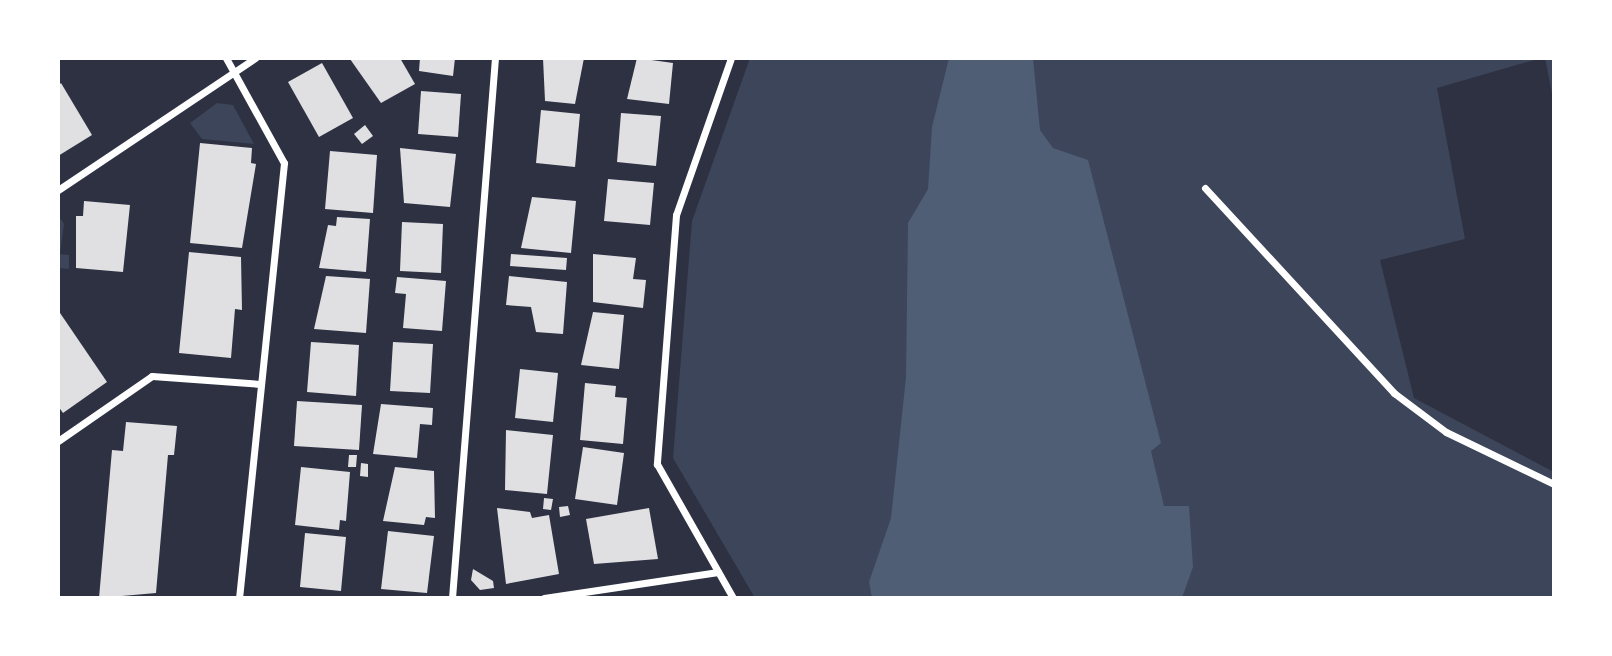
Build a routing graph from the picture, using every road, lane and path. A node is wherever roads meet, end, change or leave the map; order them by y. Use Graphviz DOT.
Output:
graph roads {
  1 [pos="226,58"];
  2 [pos="255,58"];
  3 [pos="495,58"];
  4 [pos="731,58"];
  5 [pos="233,70"];
  6 [pos="1205,187"];
  7 [pos="58,190"];
  8 [pos="261,384"];
  9 [pos="58,441"];
  10 [pos="1554,484"];
  11 [pos="718,572"];
  12 [pos="239,598"];
  13 [pos="452,598"];
  14 [pos="544,598"];
  15 [pos="733,598"];
  1 -- 5 [label="street"];
  2 -- 5 [label="street"];
  3 -- 13 [label="street"];
  4 -- 11 [label="street"];
  5 -- 7 [label="street"];
  5 -- 8 [label="street"];
  6 -- 10 [label="street"];
  8 -- 9 [label="street"];
  8 -- 12 [label="street"];
  11 -- 14 [label="street"];
  11 -- 15 [label="street"];
}
